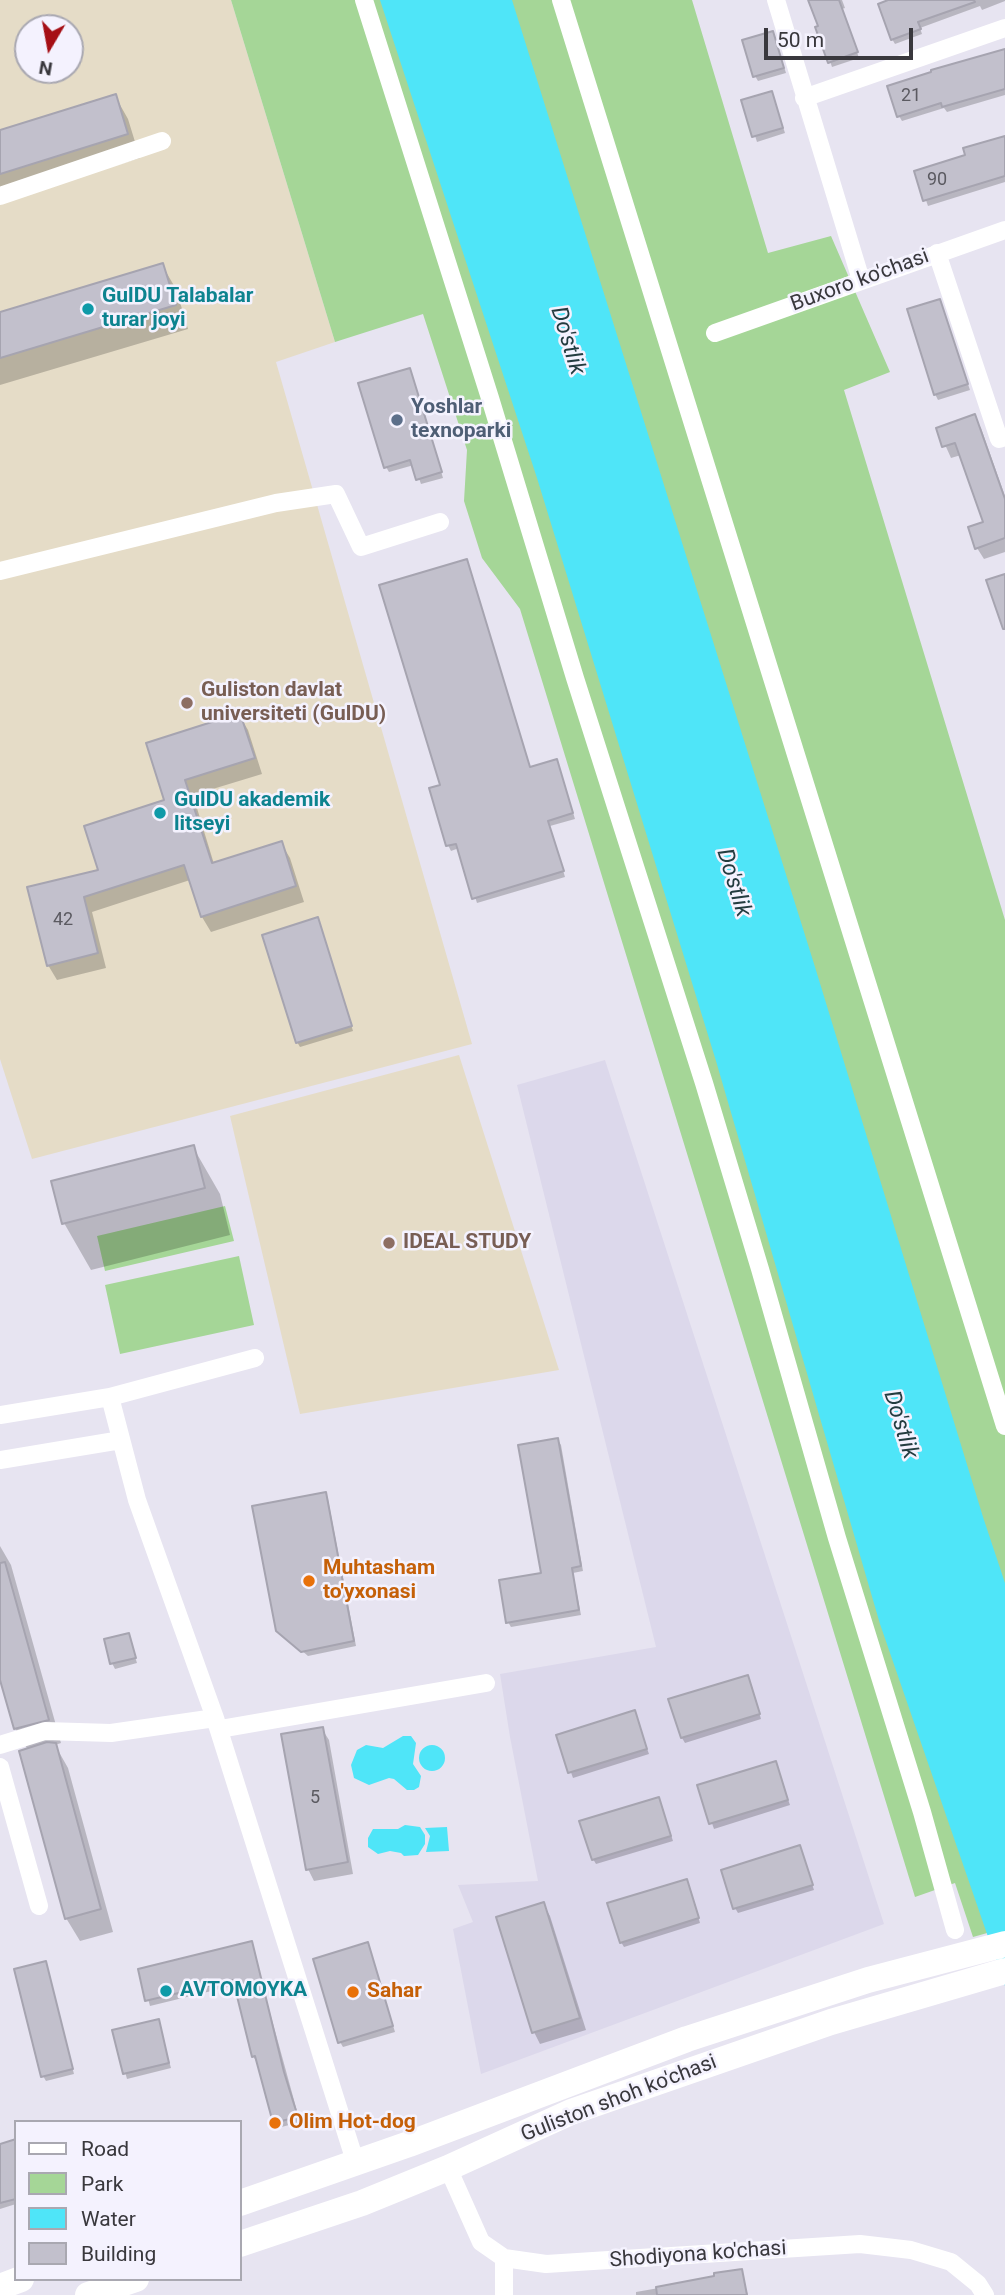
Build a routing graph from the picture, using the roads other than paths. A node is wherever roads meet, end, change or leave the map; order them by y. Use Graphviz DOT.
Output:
graph roads {
  1 [pos="364,0"];
  2 [pos="561,0"];
  3 [pos="776,0"];
  4 [pos="1005,27"];
  5 [pos="804,98"];
  6 [pos="162,141"];
  7 [pos="0,196"];
  8 [pos="1005,230"];
  9 [pos="937,253"];
  10 [pos="861,280"];
  11 [pos="715,333"];
  12 [pos="1003,444"];
  13 [pos="440,522"];
  14 [pos="0,571"];
  15 [pos="255,1358"];
  16 [pos="110,1397"];
  17 [pos="0,1415"];
  18 [pos="1005,1426"];
  19 [pos="121,1440"];
  20 [pos="0,1460"];
  21 [pos="486,1683"];
  22 [pos="217,1723"];
  23 [pos="0,1745"];
  24 [pos="0,1767"];
  25 [pos="39,1906"];
  26 [pos="955,1930"];
  27 [pos="1005,1944"];
  28 [pos="965,1969"];
  29 [pos="1005,1971"];
  30 [pos="355,2161"];
  31 [pos="448,2168"];
  32 [pos="242,2202"];
  33 [pos="242,2244"];
  34 [pos="504,2258"];
  35 [pos="130,2281"];
  36 [pos="88,2295"];
  37 [pos="504,2295"];
  38 [pos="985,2295"];
  1 -- 26 [label="street"];
  2 -- 18 [label="street"];
  3 -- 5 [label="street"];
  4 -- 5 [label="street"];
  5 -- 10 [label="street"];
  6 -- 7 [label="street"];
  8 -- 9 [label="street, Buxoro ko'chasi"];
  9 -- 10 [label="street, Buxoro ko'chasi"];
  9 -- 12 [label="street"];
  10 -- 11 [label="street, Buxoro ko'chasi"];
  13 -- 14 [label="street"];
  15 -- 16 [label="street"];
  16 -- 17 [label="street"];
  16 -- 19 [label="street"];
  19 -- 20 [label="street"];
  19 -- 22 [label="street"];
  21 -- 22 [label="street"];
  22 -- 23 [label="street"];
  22 -- 30 [label="street"];
  24 -- 25 [label="street"];
  27 -- 28 [label="main road, Guliston shoh ko'chasi"];
  28 -- 29 [label="main road, Guliston shoh ko'chasi"];
  28 -- 30 [label="main road, Guliston shoh ko'chasi"];
  28 -- 31 [label="main road, Guliston shoh ko'chasi"];
  30 -- 32 [label="main road, Guliston shoh ko'chasi"];
  31 -- 33 [label="main road, Guliston shoh ko'chasi"];
  31 -- 34 [label="street"];
  34 -- 37 [label="street"];
  34 -- 38 [label="street, Shodiyona ko'chasi"];
  35 -- 36 [label="main road"];
}
